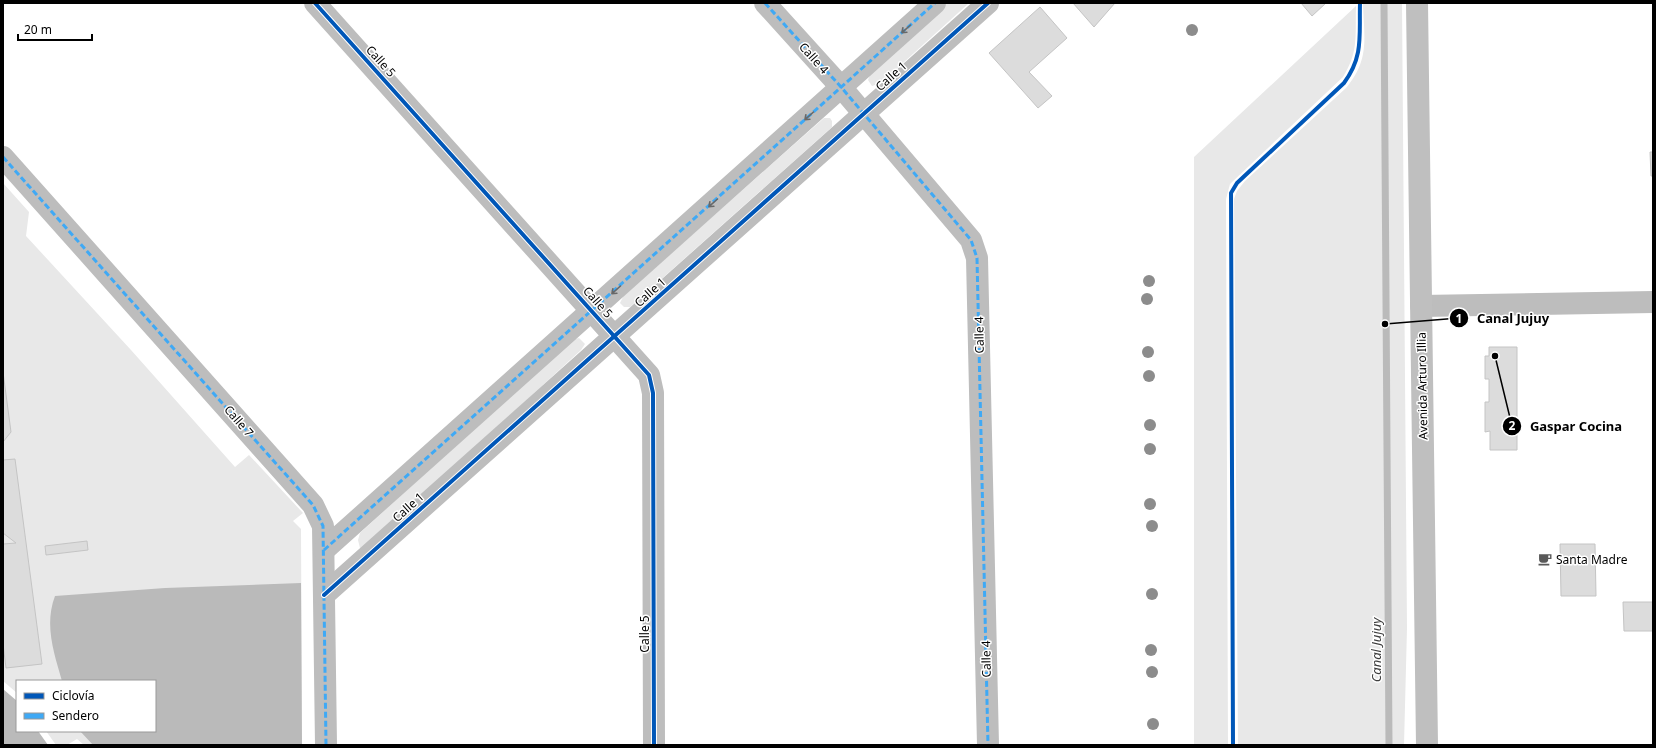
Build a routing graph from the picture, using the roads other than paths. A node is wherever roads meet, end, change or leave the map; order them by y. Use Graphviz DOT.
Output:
graph roads {
  1 [pos="315,3"];
  2 [pos="765,3"];
  3 [pos="935,3"];
  4 [pos="988,3"];
  5 [pos="1417,3"];
  6 [pos="841,87"];
  7 [pos="864,114"];
  8 [pos="3,157"];
  9 [pos="1653,302"];
  10 [pos="1421,306"];
  11 [pos="593,310"];
  12 [pos="615,336"];
  13 [pos="324,550"];
  14 [pos="324,595"];
  15 [pos="326,745"];
  16 [pos="654,745"];
  17 [pos="988,745"];
  18 [pos="1427,745"];
  1 -- 11 [label="street, Calle 5"];
  2 -- 6 [label="street, Calle 4"];
  3 -- 6 [label="street, Calle 1, one-way"];
  4 -- 7 [label="street, Calle 1"];
  5 -- 10 [label="main road, Avenida Arturo Illia"];
  6 -- 7 [label="street, Calle 4"];
  6 -- 11 [label="street, Calle 1, one-way"];
  7 -- 12 [label="street, Calle 1"];
  7 -- 17 [label="street, Calle 4"];
  8 -- 13 [label="street, Calle 7"];
  9 -- 10 [label="street"];
  10 -- 18 [label="main road, Avenida Arturo Illia"];
  11 -- 12 [label="street, Calle 5"];
  11 -- 13 [label="street, Calle 1"];
  12 -- 14 [label="street, Calle 1"];
  12 -- 16 [label="street, Calle 5"];
  13 -- 14 [label="street, Calle 7"];
  14 -- 15 [label="street, Calle 7"];
}
